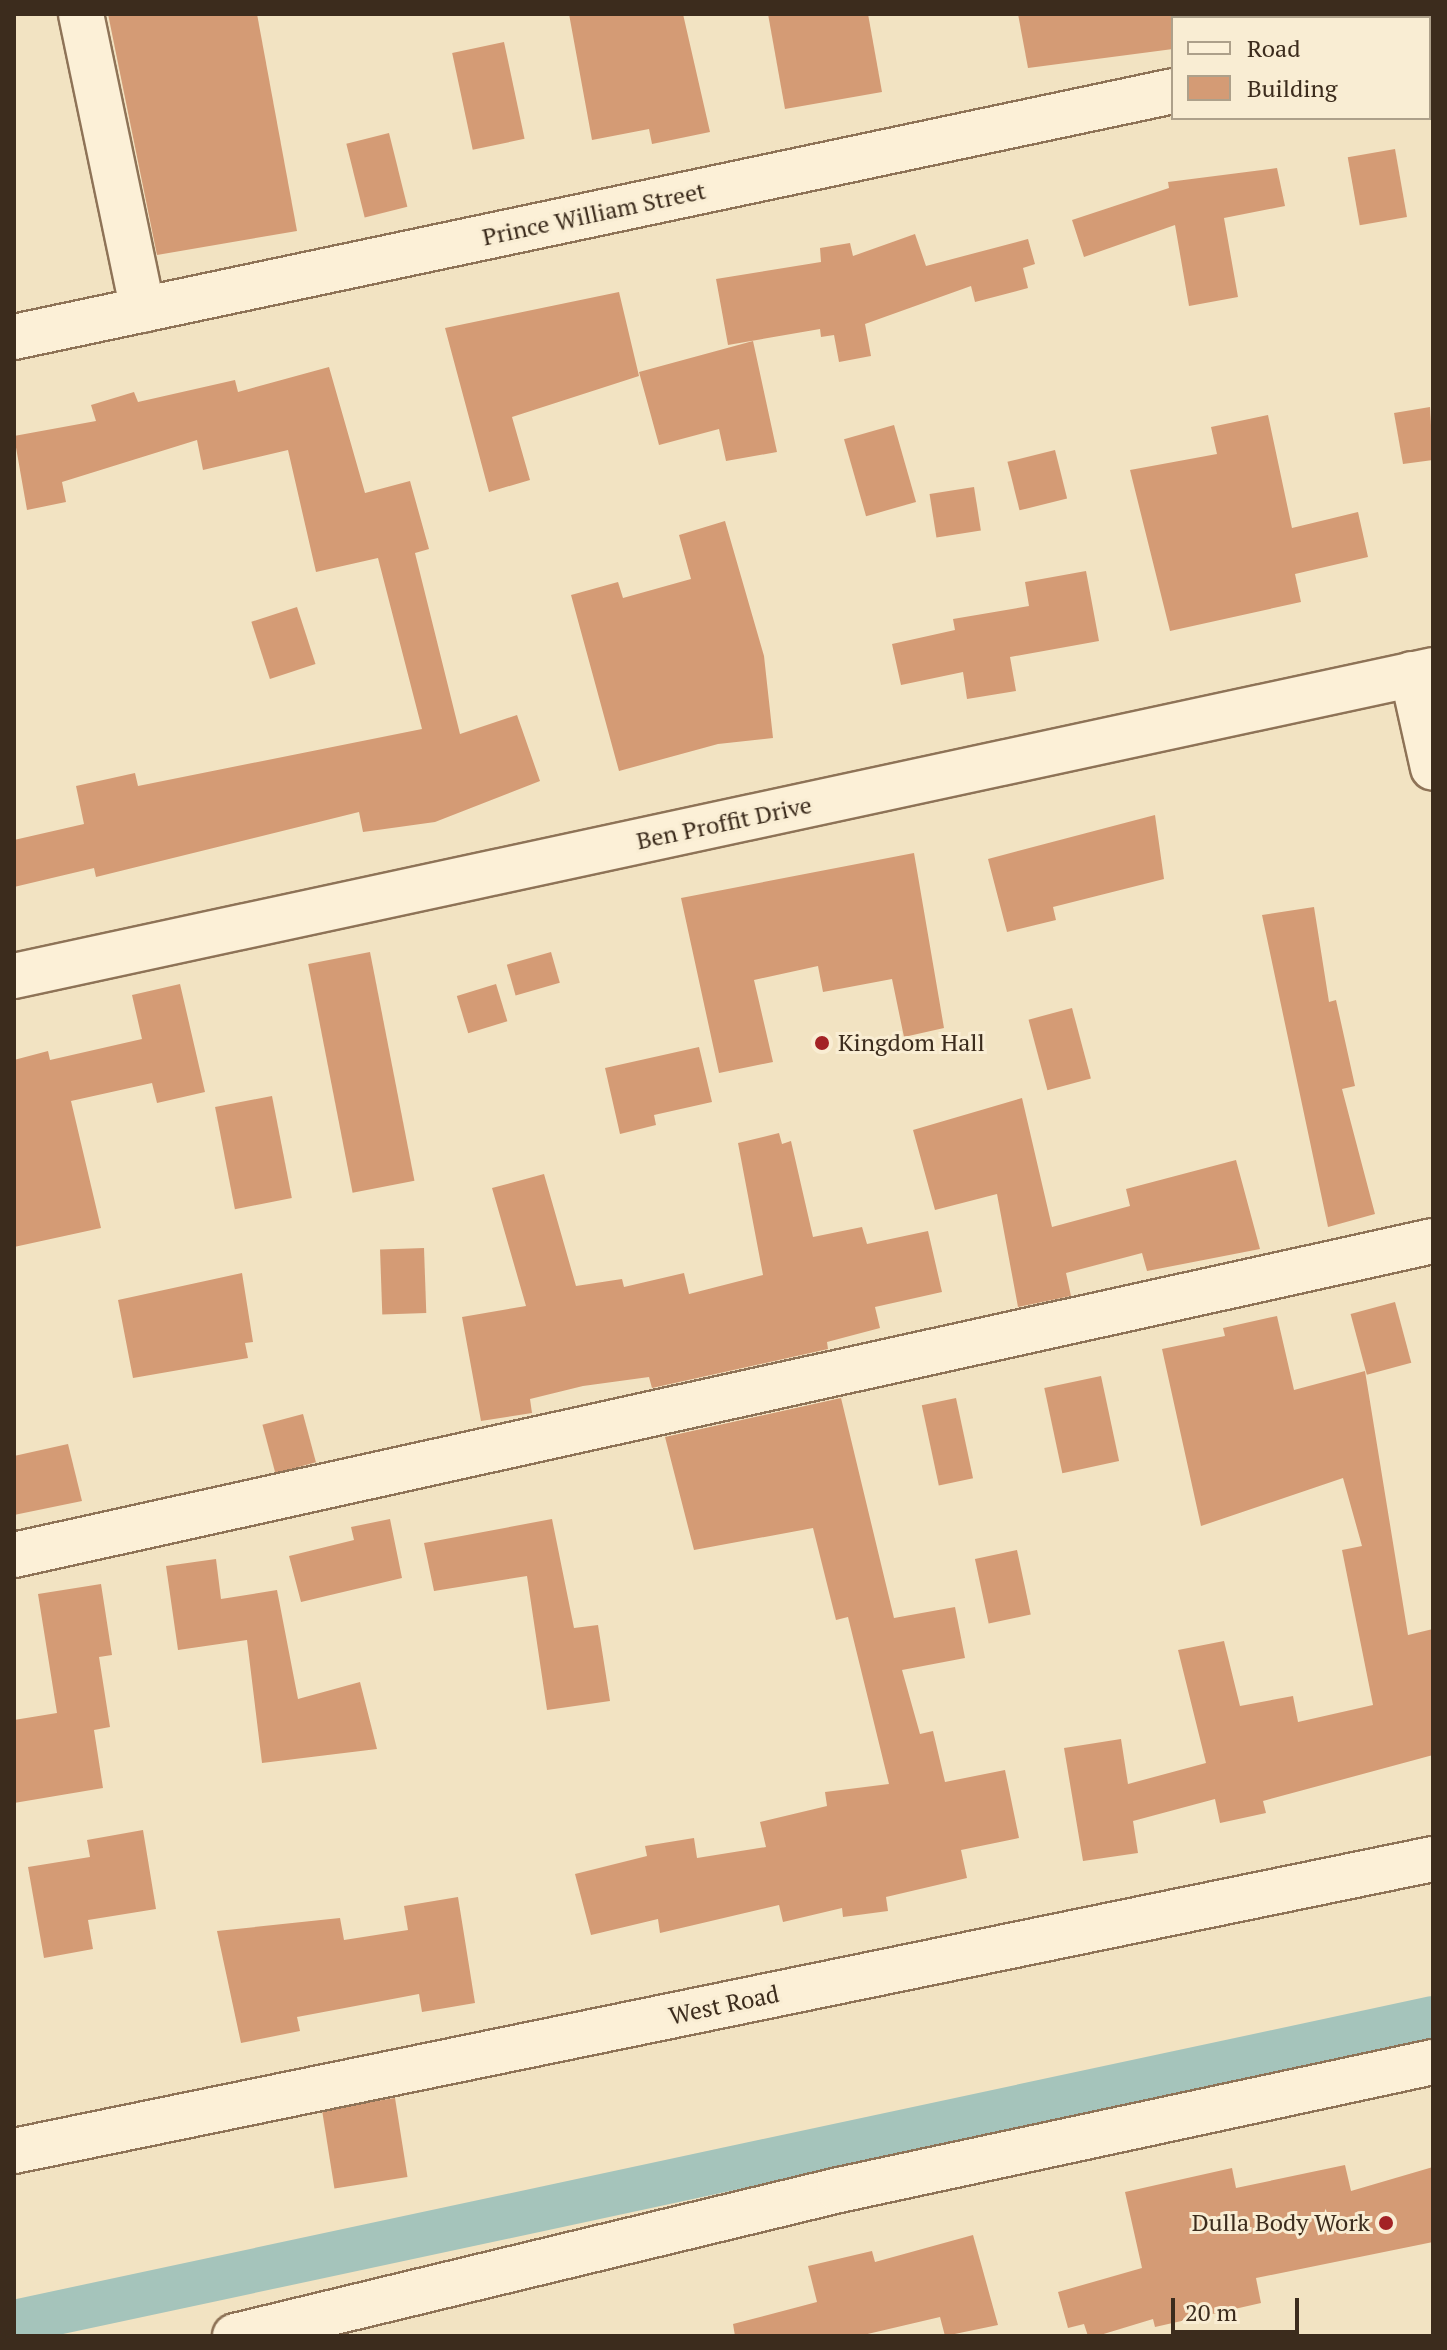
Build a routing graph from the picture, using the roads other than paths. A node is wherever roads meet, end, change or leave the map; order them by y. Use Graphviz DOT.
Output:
graph roads {
  1 [pos="81,14"];
  2 [pos="1171,91"];
  3 [pos="143,310"];
  4 [pos="14,337"];
  5 [pos="1423,672"];
  6 [pos="1433,768"];
  7 [pos="14,976"];
  8 [pos="1433,1241"];
  9 [pos="14,1555"];
  10 [pos="1433,1859"];
  11 [pos="1433,2062"];
  12 [pos="14,2151"];
  13 [pos="235,2336"];
  1 -- 3 [label="street"];
  2 -- 3 [label="street, Prince William Street"];
  3 -- 4 [label="street, Prince William Street"];
  5 -- 6 [label="street"];
  5 -- 7 [label="street, Ben Proffit Drive"];
  8 -- 9 [label="street"];
  10 -- 12 [label="street, West Road"];
  11 -- 13 [label="street"];
}
